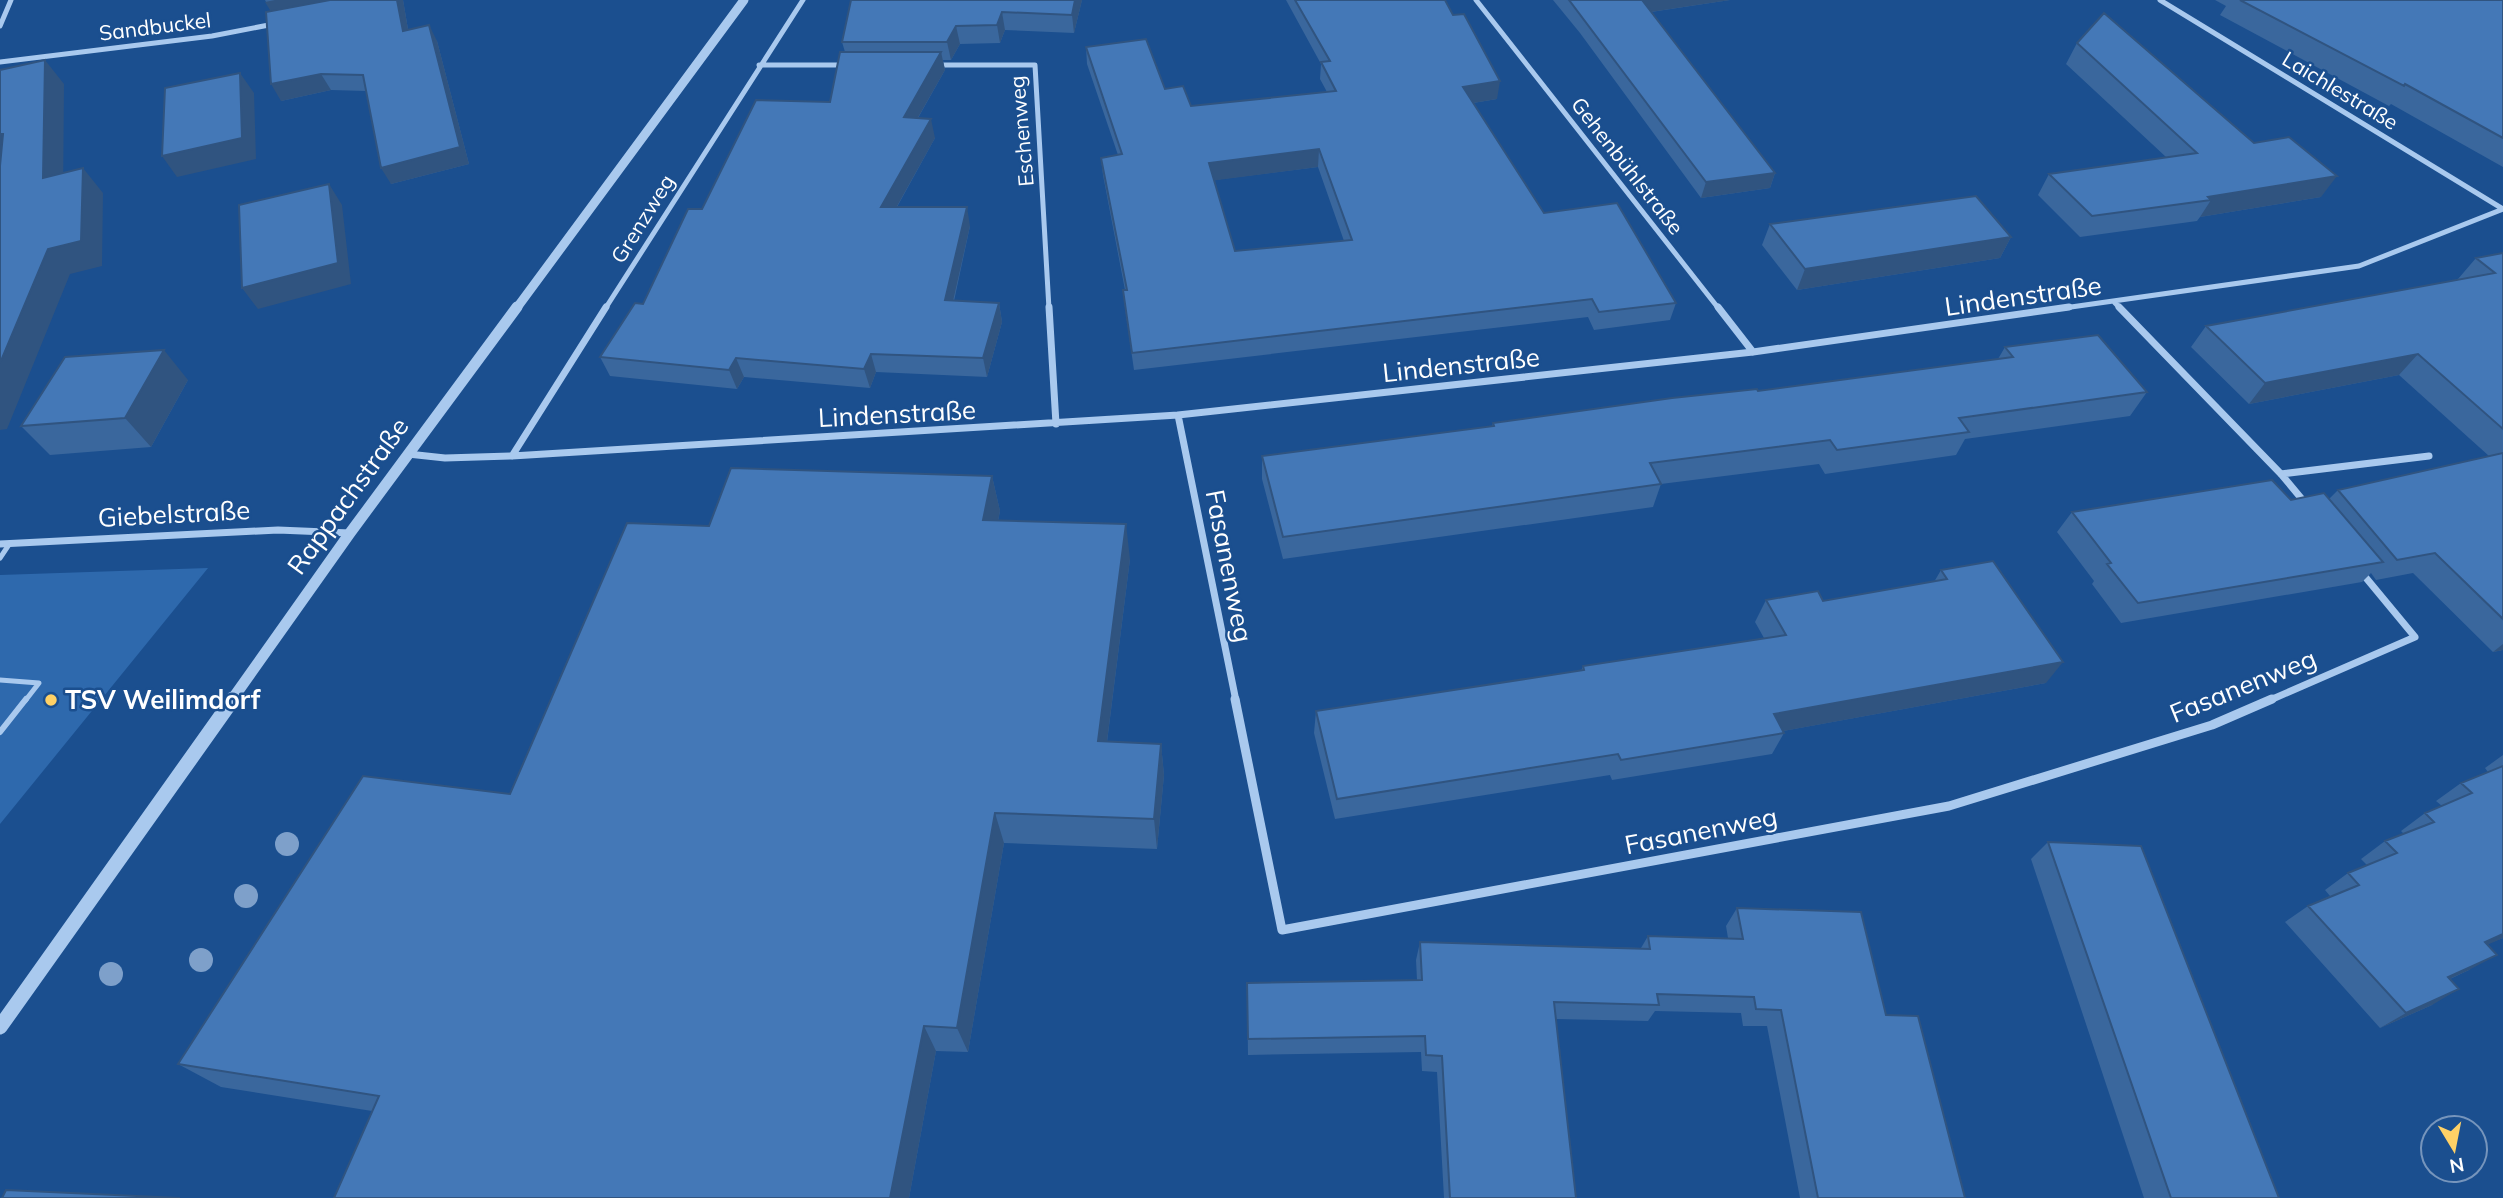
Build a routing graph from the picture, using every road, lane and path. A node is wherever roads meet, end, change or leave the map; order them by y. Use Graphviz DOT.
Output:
graph roads {
  1 [pos="11,0"];
  2 [pos="744,0"];
  3 [pos="803,0"];
  4 [pos="1476,0"];
  5 [pos="2160,0"];
  6 [pos="277,23"];
  7 [pos="0,26"];
  8 [pos="0,62"];
  9 [pos="759,65"];
  10 [pos="856,65"];
  11 [pos="925,65"];
  12 [pos="2503,209"];
  13 [pos="2115,303"];
  14 [pos="1753,352"];
  15 [pos="1178,415"];
  16 [pos="1056,424"];
  17 [pos="408,454"];
  18 [pos="512,456"];
  19 [pos="2430,456"];
  20 [pos="2281,474"];
  21 [pos="2314,514"];
  22 [pos="350,533"];
  23 [pos="10,543"];
  24 [pos="0,544"];
  25 [pos="0,558"];
  26 [pos="2356,566"];
  27 [pos="0,680"];
  28 [pos="0,732"];
  29 [pos="0,1027"];
  1 -- 7 [label="street"];
  2 -- 17 [label="street, Rappachstraße"];
  3 -- 9 [label="street, Grenzweg"];
  4 -- 14 [label="street, Gehenbühlstraße"];
  5 -- 12 [label="street, Laichlestraße"];
  6 -- 8 [label="street, Sandbuckel"];
  9 -- 10 [label="street"];
  9 -- 18 [label="street, Grenzweg"];
  11 -- 16 [label="street, Eschenweg"];
  12 -- 13 [label="street, Lindenstraße"];
  13 -- 14 [label="street, Lindenstraße"];
  13 -- 20 [label="street"];
  14 -- 15 [label="street, Lindenstraße"];
  15 -- 16 [label="street, Lindenstraße"];
  15 -- 26 [label="street, Fasanenweg"];
  16 -- 18 [label="street, Lindenstraße"];
  17 -- 18 [label="street, Lindenstraße"];
  17 -- 22 [label="street, Rappachstraße"];
  19 -- 20 [label="street"];
  20 -- 21 [label="street"];
  22 -- 23 [label="street, Giebelstraße"];
  22 -- 29 [label="street, Rappachstraße"];
  23 -- 24 [label="street, Giebelstraße"];
  23 -- 25 [label="lane"];
  27 -- 28 [label="lane"];
}
